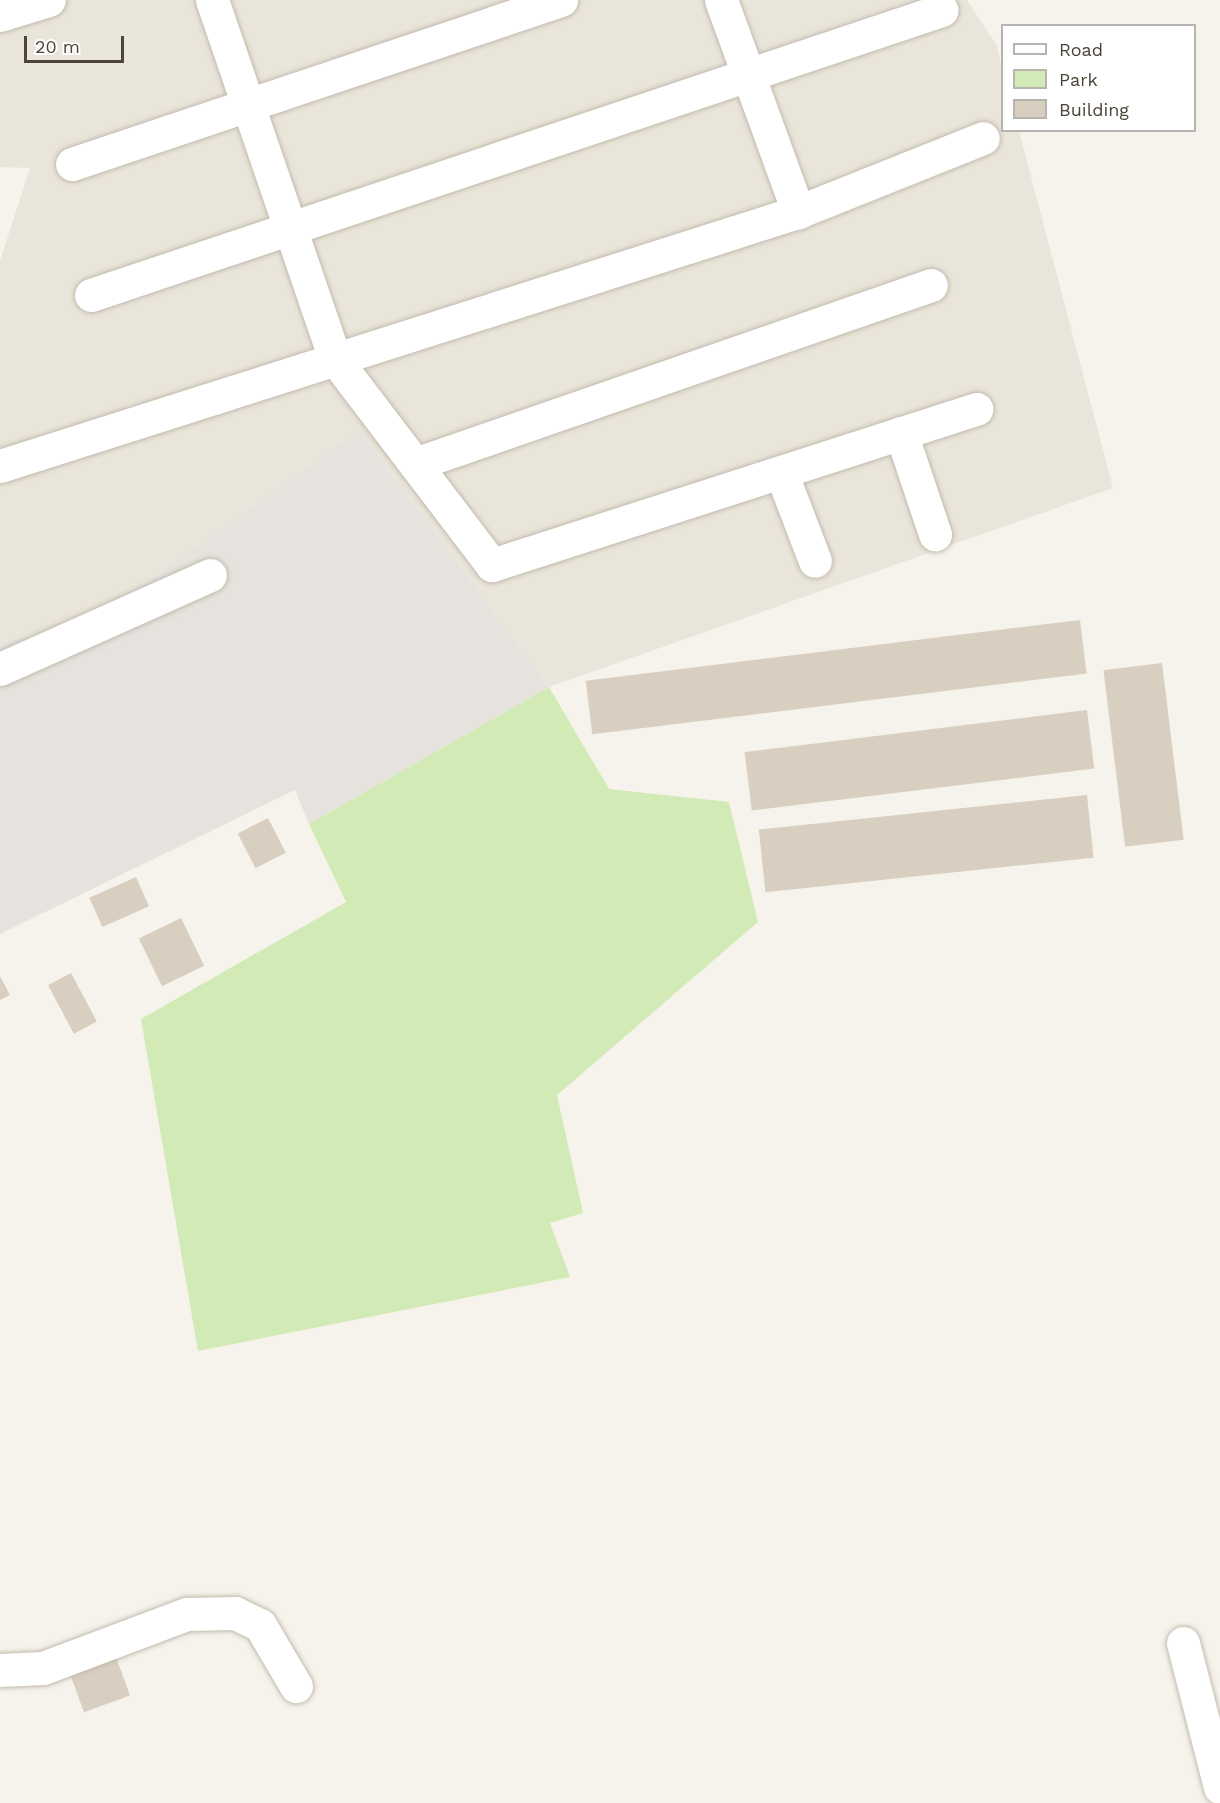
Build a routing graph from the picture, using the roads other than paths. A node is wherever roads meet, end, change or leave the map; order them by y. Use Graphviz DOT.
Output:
graph roads {
  1 [pos="49,0"];
  2 [pos="212,0"];
  3 [pos="561,0"];
  4 [pos="721,0"];
  5 [pos="942,10"];
  6 [pos="0,15"];
  7 [pos="748,75"];
  8 [pos="245,106"];
  9 [pos="983,138"];
  10 [pos="72,164"];
  11 [pos="798,212"];
  12 [pos="289,229"];
  13 [pos="931,285"];
  14 [pos="91,295"];
  15 [pos="335,359"];
  16 [pos="976,409"];
  17 [pos="901,433"];
  18 [pos="415,464"];
  19 [pos="0,466"];
  20 [pos="781,472"];
  21 [pos="935,534"];
  22 [pos="815,561"];
  23 [pos="210,576"];
  24 [pos="0,669"];
  25 [pos="1183,1643"];
  26 [pos="0,1670"];
  27 [pos="296,1686"];
  28 [pos="1220,1787"];
  1 -- 6 [label="street"];
  2 -- 8 [label="street"];
  3 -- 8 [label="street"];
  4 -- 7 [label="street"];
  5 -- 7 [label="street"];
  7 -- 11 [label="street"];
  7 -- 12 [label="street"];
  8 -- 10 [label="street"];
  8 -- 12 [label="street"];
  9 -- 11 [label="street"];
  11 -- 15 [label="street"];
  12 -- 14 [label="street"];
  12 -- 15 [label="street"];
  13 -- 18 [label="street"];
  15 -- 18 [label="street"];
  15 -- 19 [label="street"];
  16 -- 17 [label="street"];
  17 -- 20 [label="street"];
  17 -- 21 [label="street"];
  18 -- 20 [label="street"];
  20 -- 22 [label="street"];
  23 -- 24 [label="street"];
  25 -- 28 [label="street"];
  26 -- 27 [label="street"];
}
